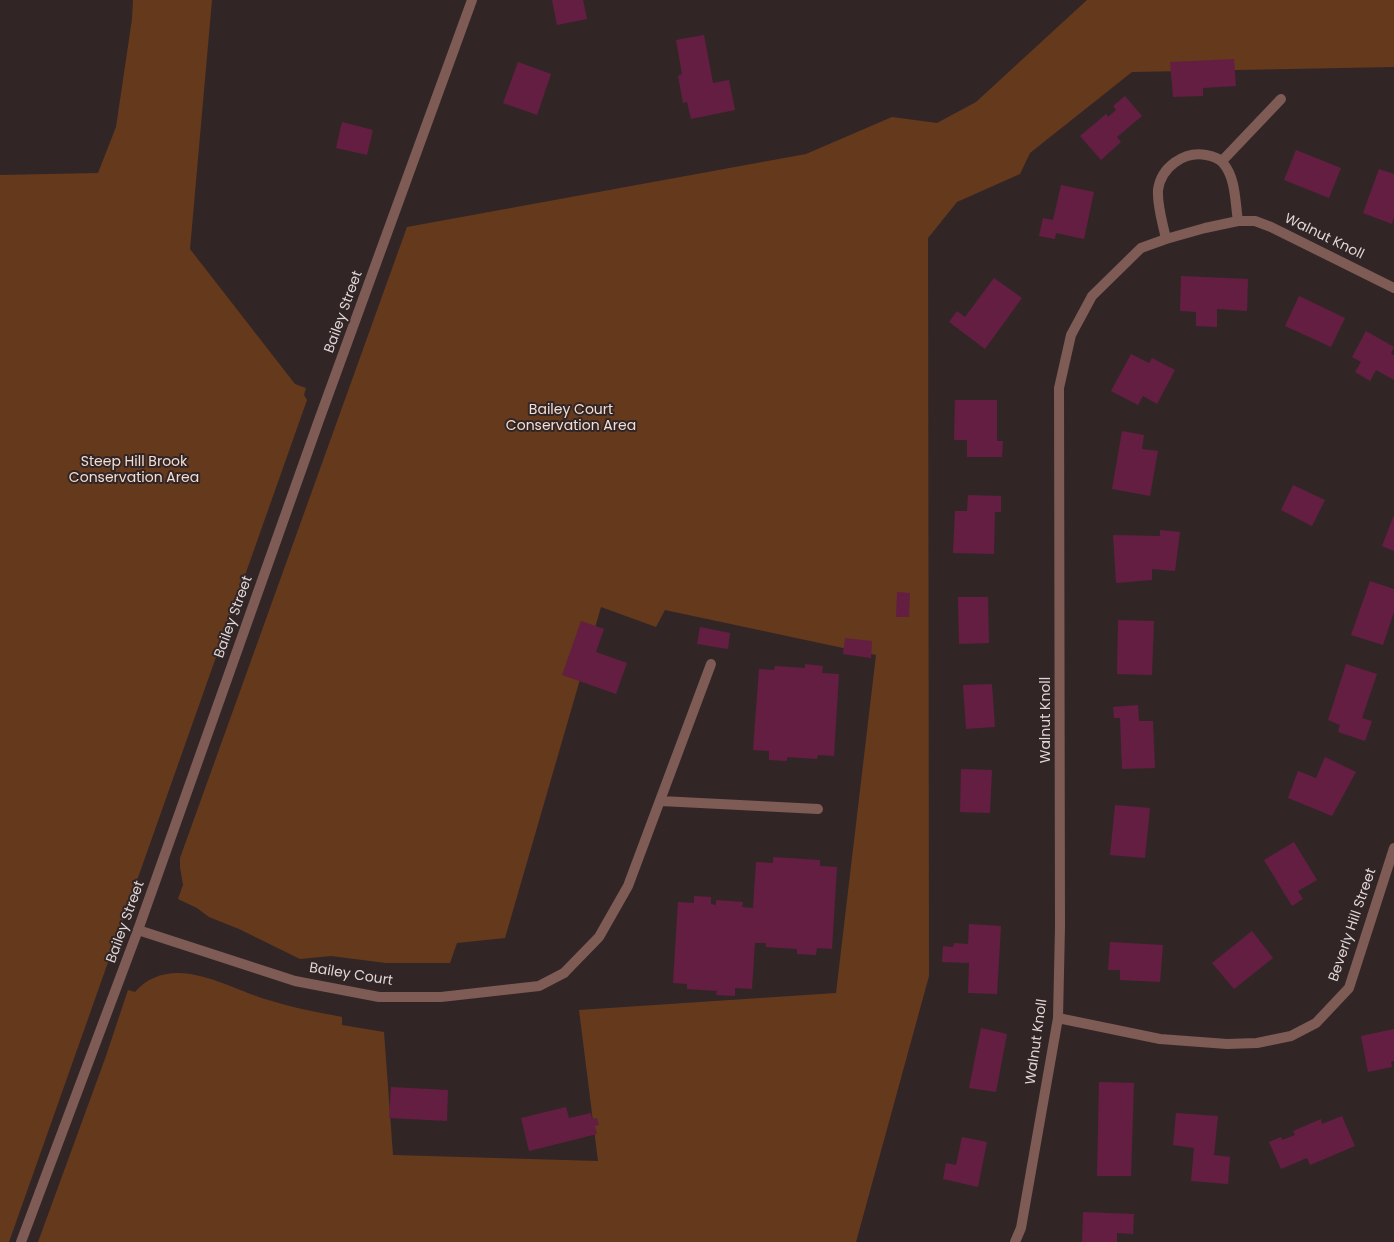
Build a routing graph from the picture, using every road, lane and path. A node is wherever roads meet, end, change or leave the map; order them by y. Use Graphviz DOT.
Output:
graph roads {
  1 [pos="472,0"];
  2 [pos="1281,99"];
  3 [pos="1222,162"];
  4 [pos="1238,221"];
  5 [pos="1166,239"];
  6 [pos="1394,288"];
  7 [pos="711,664"];
  8 [pos="661,801"];
  9 [pos="818,809"];
  10 [pos="1394,848"];
  11 [pos="138,930"];
  12 [pos="1058,1018"];
  13 [pos="21,1242"];
  14 [pos="1015,1242"];
  1 -- 11 [label="street, Bailey Street"];
  2 -- 3 [label="street"];
  3 -- 4 [label="street"];
  3 -- 5 [label="street"];
  4 -- 5 [label="street, Walnut Knoll"];
  4 -- 6 [label="street, Walnut Knoll"];
  5 -- 12 [label="street, Walnut Knoll"];
  7 -- 8 [label="street, Bailey Court"];
  8 -- 9 [label="street"];
  8 -- 11 [label="street, Bailey Court"];
  10 -- 12 [label="street, Beverly Hill Street"];
  11 -- 13 [label="street, Bailey Street"];
  12 -- 14 [label="street, Walnut Knoll"];
}
